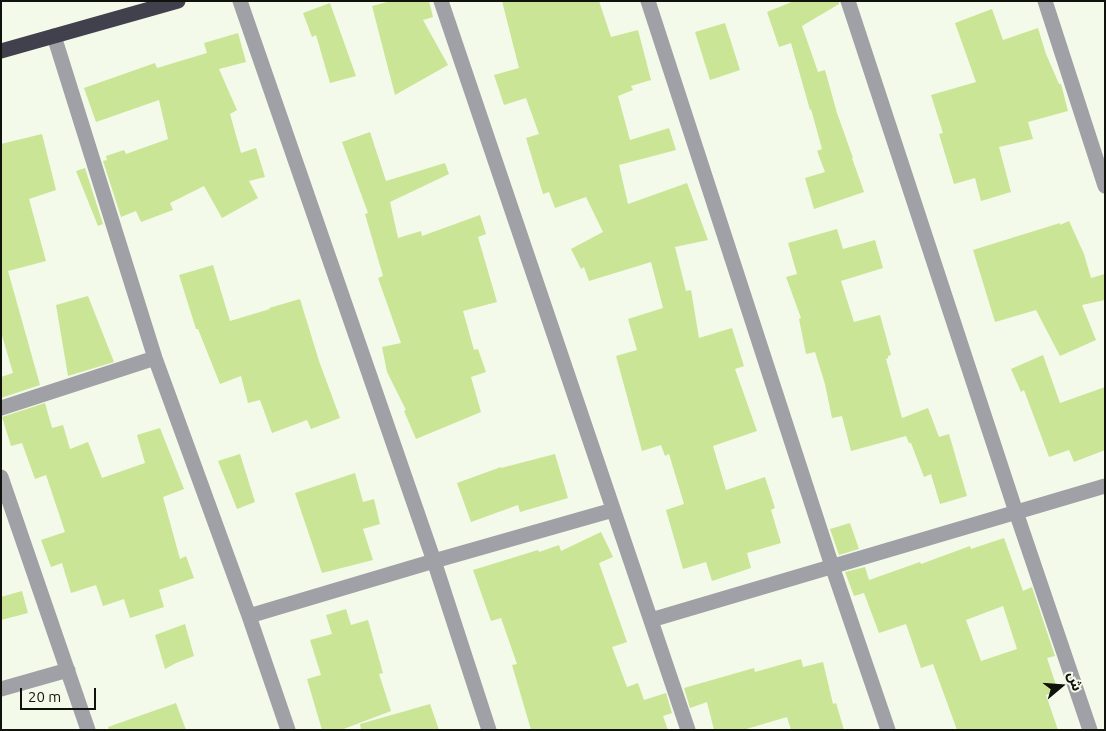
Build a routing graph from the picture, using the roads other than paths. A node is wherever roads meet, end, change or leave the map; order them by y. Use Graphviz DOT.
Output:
graph roads {
  1 [pos="178,1"];
  2 [pos="240,1"];
  3 [pos="441,1"];
  4 [pos="648,1"];
  5 [pos="848,1"];
  6 [pos="1045,1"];
  7 [pos="54,36"];
  8 [pos="1,51"];
  9 [pos="1105,186"];
  10 [pos="155,358"];
  11 [pos="1,408"];
  12 [pos="1,477"];
  13 [pos="1105,486"];
  14 [pos="613,510"];
  15 [pos="1016,512"];
  16 [pos="434,562"];
  17 [pos="832,566"];
  18 [pos="249,616"];
  19 [pos="651,620"];
  20 [pos="68,670"];
  21 [pos="1,689"];
  22 [pos="283,729"];
  23 [pos="88,730"];
  24 [pos="490,730"];
  25 [pos="688,730"];
  26 [pos="888,730"];
  27 [pos="1090,730"];
  1 -- 7 [label="highway"];
  2 -- 16 [label="street"];
  3 -- 14 [label="street"];
  4 -- 17 [label="street"];
  5 -- 15 [label="street"];
  6 -- 9 [label="street"];
  7 -- 8 [label="highway"];
  7 -- 10 [label="street"];
  10 -- 11 [label="street"];
  10 -- 18 [label="street"];
  12 -- 20 [label="street"];
  13 -- 15 [label="street"];
  14 -- 16 [label="street"];
  14 -- 19 [label="street"];
  15 -- 17 [label="street"];
  15 -- 27 [label="street"];
  16 -- 18 [label="street"];
  16 -- 24 [label="street"];
  17 -- 19 [label="street"];
  17 -- 26 [label="street"];
  18 -- 22 [label="street"];
  19 -- 25 [label="street"];
  20 -- 21 [label="street"];
  20 -- 23 [label="street"];
}
